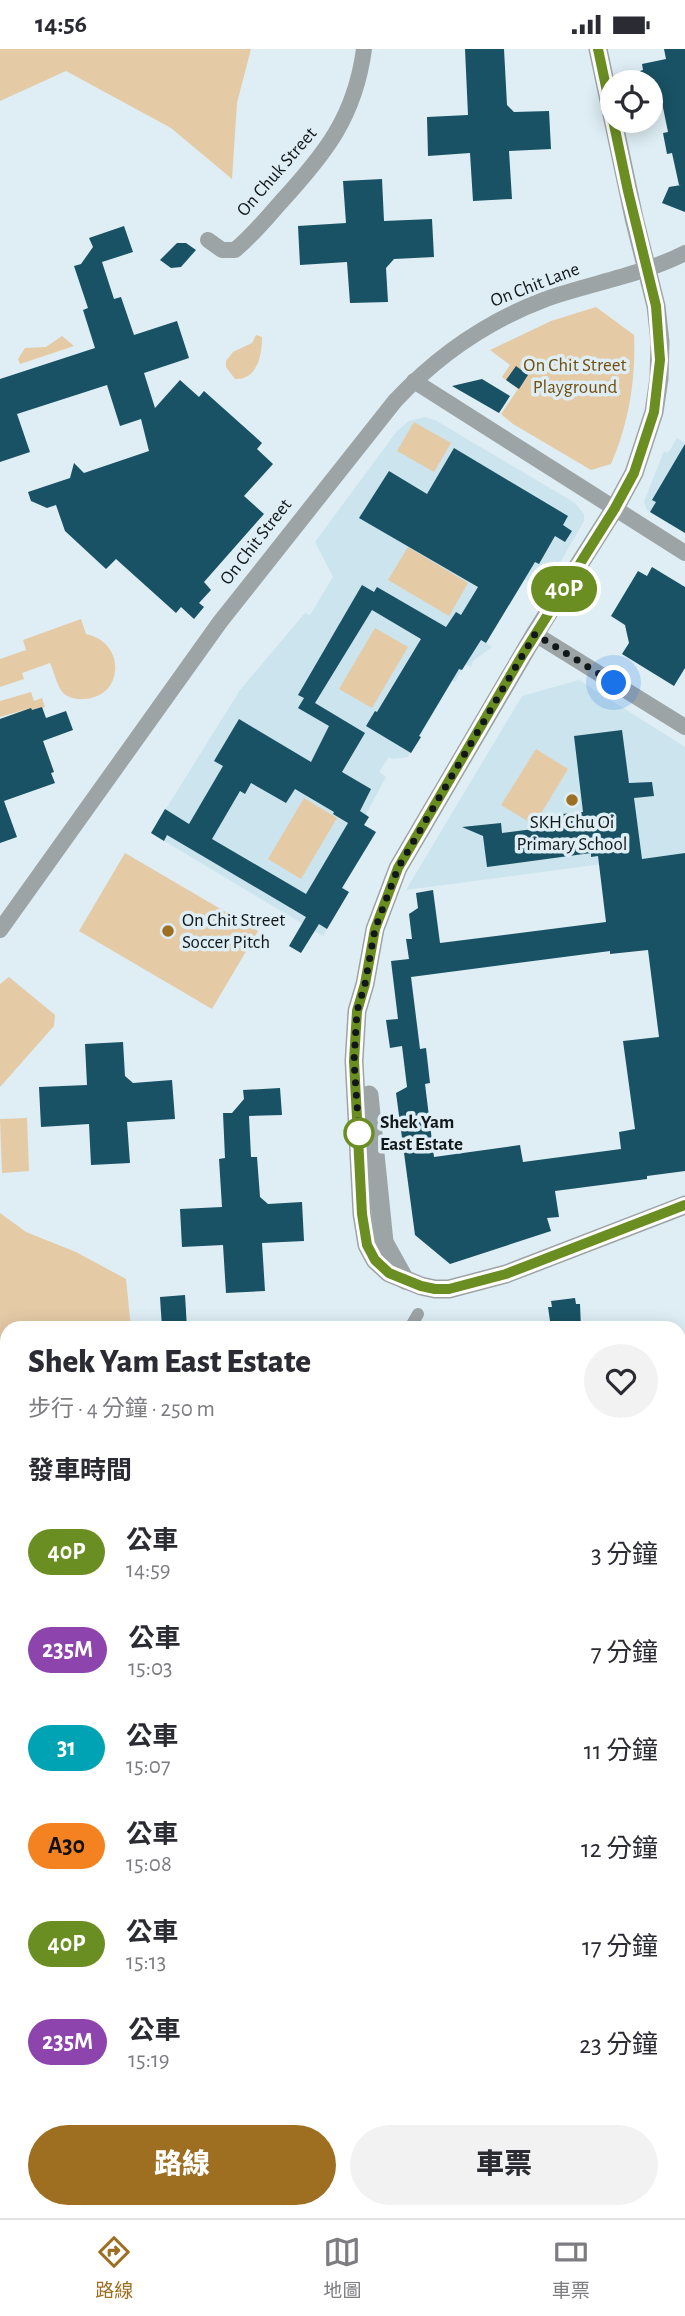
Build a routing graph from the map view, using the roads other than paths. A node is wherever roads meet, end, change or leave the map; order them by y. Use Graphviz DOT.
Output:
graph roads {
  1 [pos="364,49"];
  2 [pos="598,49"];
  3 [pos="208,240"];
  4 [pos="685,253"];
  5 [pos="646,268"];
  6 [pos="414,381"];
  7 [pos="615,508"];
  8 [pos="685,553"];
  9 [pos="535,634"];
  10 [pos="685,727"];
  11 [pos="0,930"];
  12 [pos="685,1205"];
  13 [pos="418,1314"];
  14 [pos="414,1321"];
  1 -- 3 [label="street, On Chuk Street"];
  2 -- 5 [label="street"];
  4 -- 5 [label="street, On Chit Lane"];
  5 -- 6 [label="street, On Chit Lane"];
  5 -- 7 [label="street"];
  6 -- 7 [label="street"];
  6 -- 11 [label="street, On Chit Street"];
  7 -- 8 [label="street"];
  7 -- 9 [label="street"];
  9 -- 10 [label="street"];
  9 -- 12 [label="street"];
  13 -- 14 [label="street"];
}
